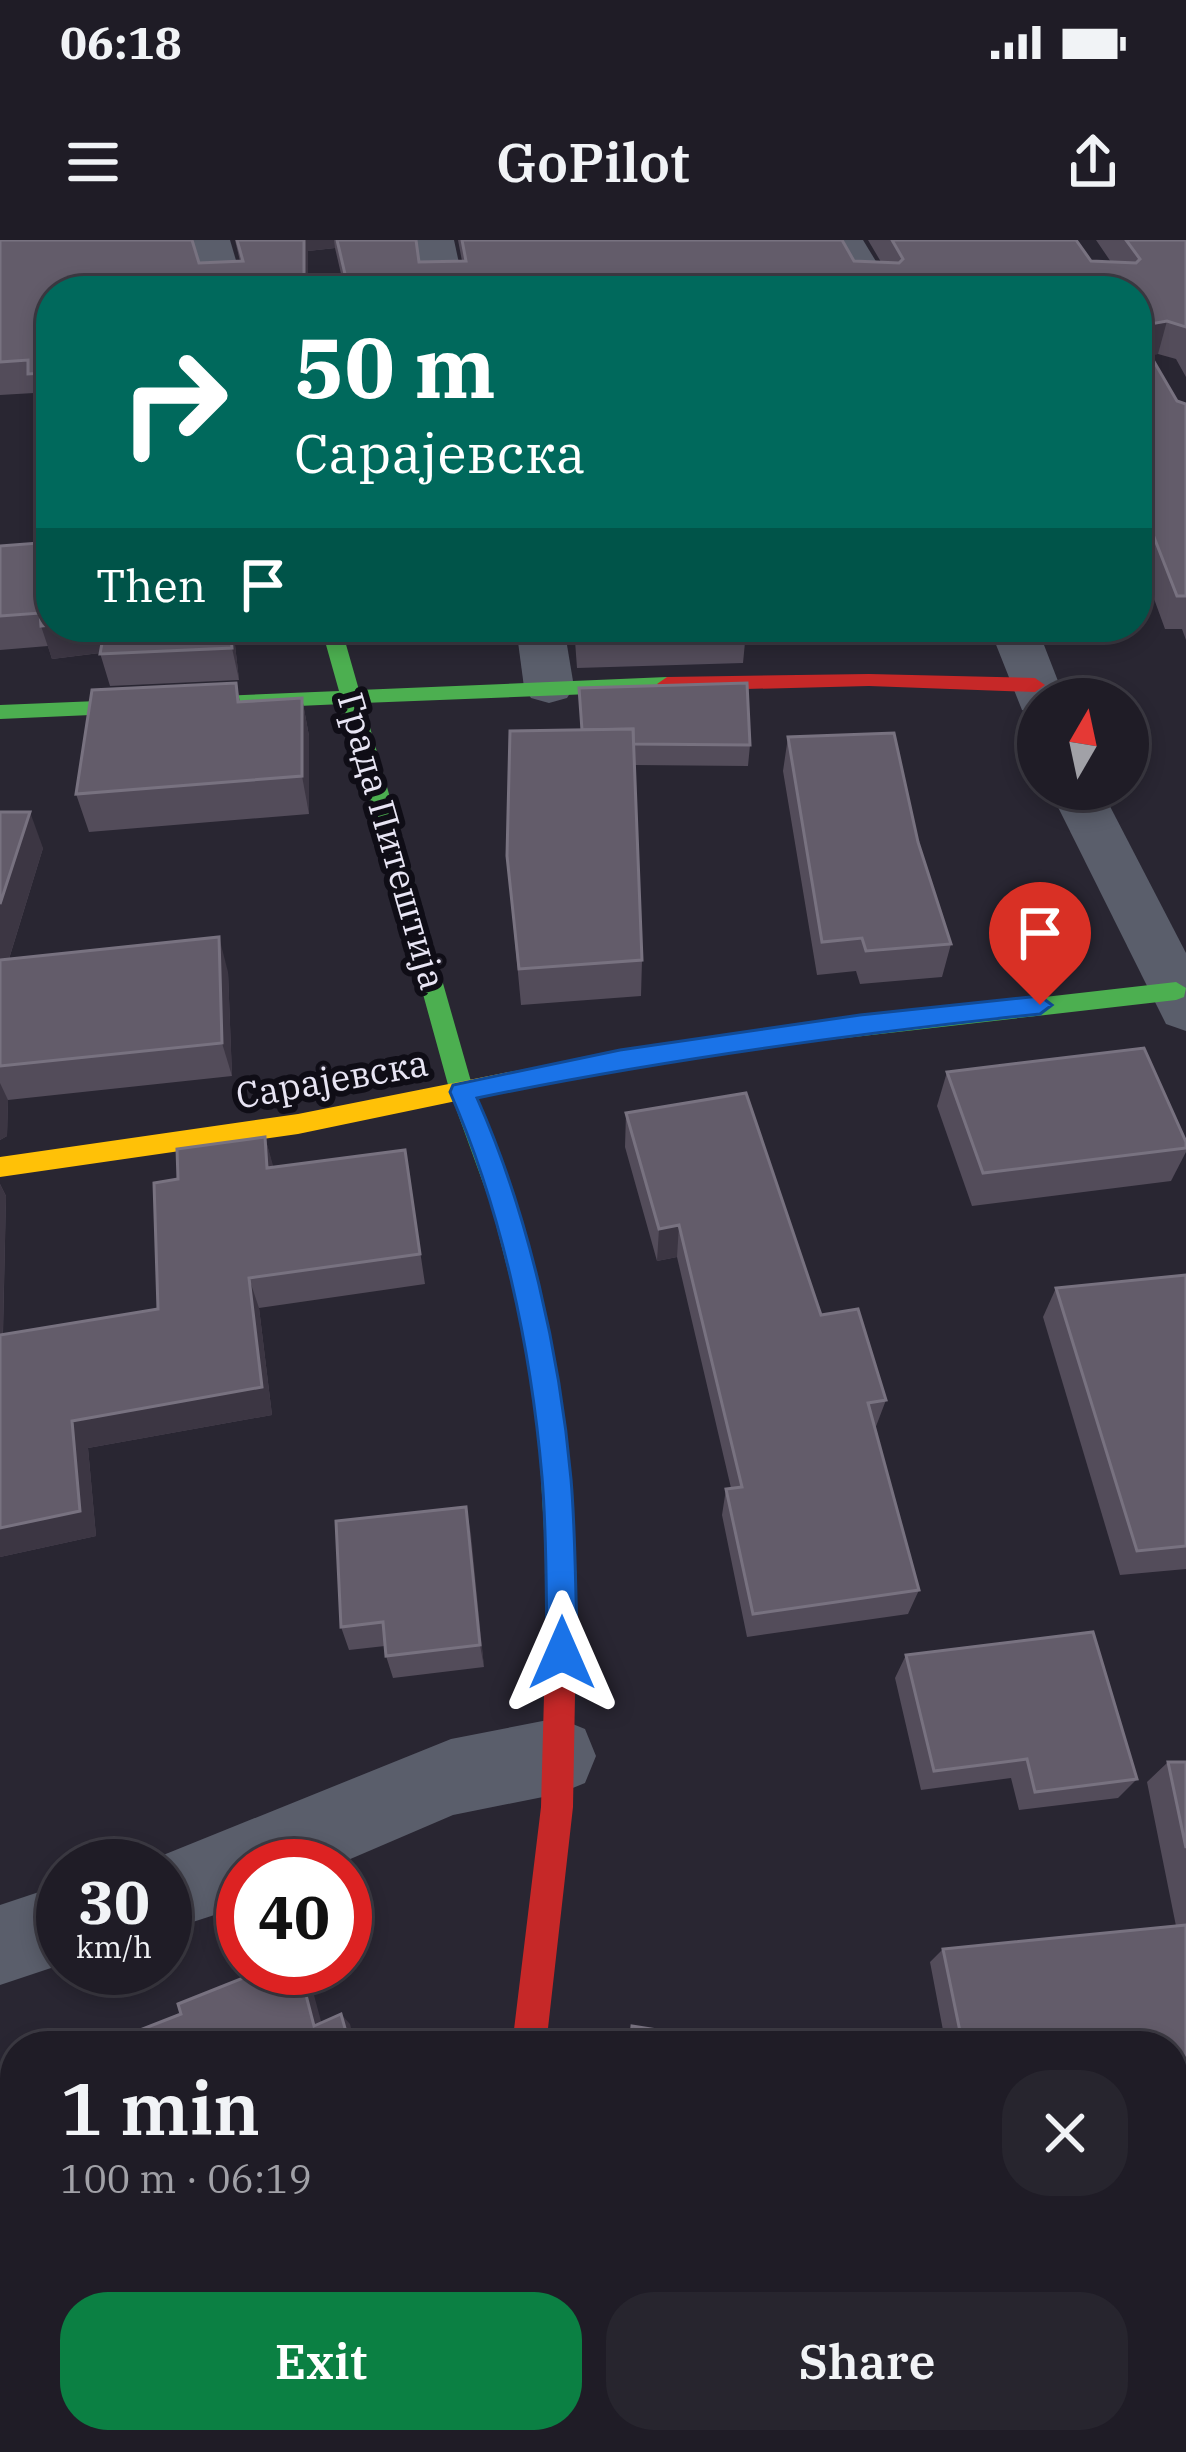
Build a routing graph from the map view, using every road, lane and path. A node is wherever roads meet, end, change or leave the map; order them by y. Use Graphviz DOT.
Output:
graph roads {
  1 [pos="211,240"];
  2 [pos="435,240"];
  3 [pos="844,240"];
  4 [pos="221,276"];
  5 [pos="442,276"];
  6 [pos="865,276"];
  7 [pos="336,642"];
  8 [pos="542,642"];
  9 [pos="1019,642"];
  10 [pos="1033,678"];
  11 [pos="549,687"];
  12 [pos="1017,691"];
  13 [pos="352,696"];
  14 [pos="0,712"];
  15 [pos="1086,810"];
  16 [pos="1181,1000"];
  17 [pos="462,1092"];
  18 [pos="0,1167"];
  19 [pos="559,1756"];
  20 [pos="192,1882"];
  21 [pos="36,1933"];
  22 [pos="0,1945"];
  23 [pos="531,2031"];
  1 -- 4 [label="street"];
  2 -- 5 [label="street"];
  3 -- 6 [label="street"];
  7 -- 13 [label="street, Града Питештија"];
  8 -- 11 [label="street"];
  9 -- 10 [label="street"];
  11 -- 12 [label="street"];
  11 -- 13 [label="street"];
  13 -- 14 [label="street"];
  13 -- 17 [label="street, Града Питештија"];
  15 -- 16 [label="street"];
  16 -- 17 [label="street, Сарајевска"];
  17 -- 18 [label="street, Сарајевска"];
  17 -- 19 [label="street, Града Питештија"];
  19 -- 20 [label="street"];
  19 -- 23 [label="street, Града Питештија"];
  21 -- 22 [label="street"];
}
